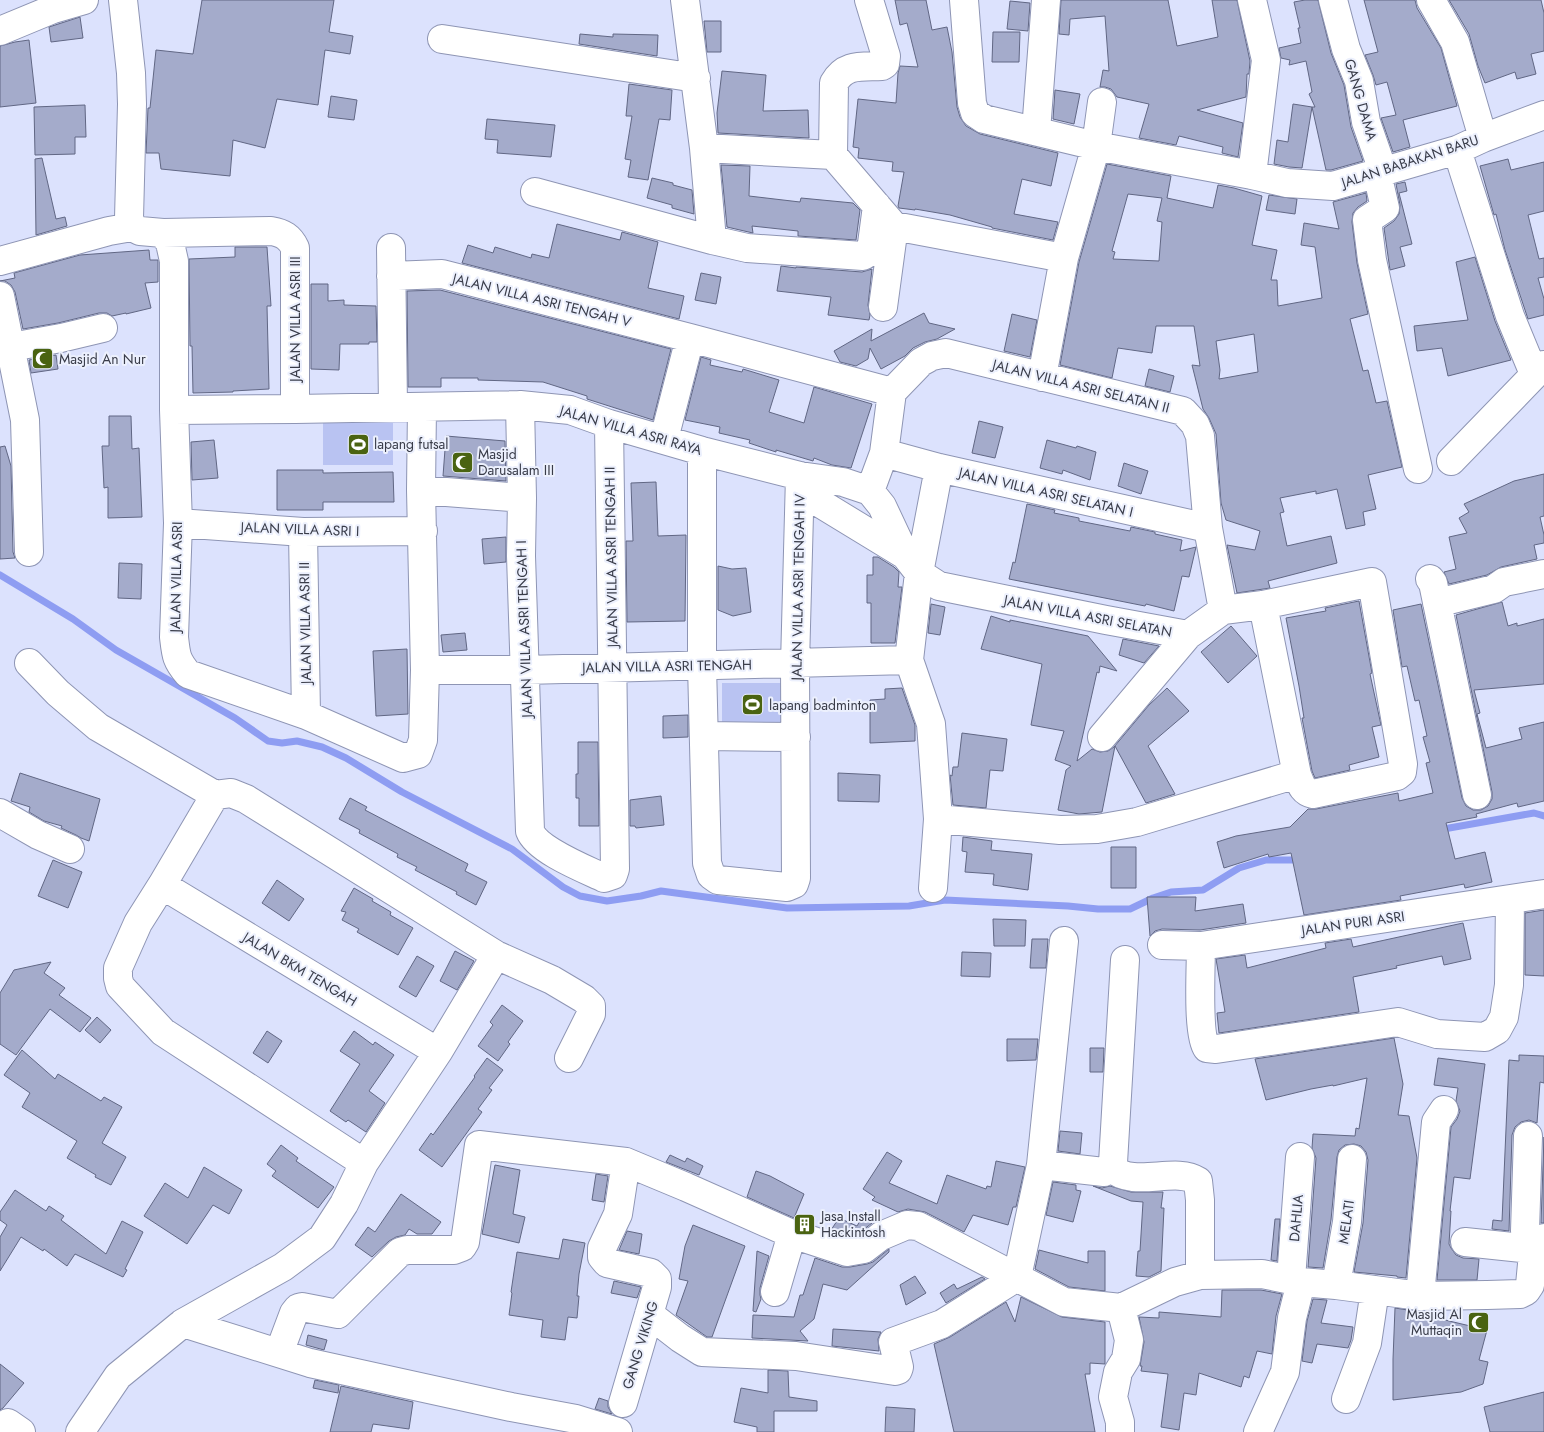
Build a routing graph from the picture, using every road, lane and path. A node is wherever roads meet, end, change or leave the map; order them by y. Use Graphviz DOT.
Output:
graph roads {
  1 [pos="84,0"];
  2 [pos="123,0"];
  3 [pos="685,0"];
  4 [pos="869,0"];
  5 [pos="964,0"];
  6 [pos="1046,0"];
  7 [pos="1252,0"];
  8 [pos="1333,0"];
  9 [pos="1431,0"];
  10 [pos="0,31"];
  11 [pos="442,39"];
  12 [pos="696,78"];
  13 [pos="1102,102"];
  14 [pos="1544,115"];
  15 [pos="1036,131"];
  16 [pos="1483,138"];
  17 [pos="1096,146"];
  18 [pos="704,148"];
  19 [pos="1457,150"];
  20 [pos="833,155"];
  21 [pos="1380,172"];
  22 [pos="1252,175"];
  23 [pos="535,192"];
  24 [pos="886,216"];
  25 [pos="132,228"];
  26 [pos="163,233"];
  27 [pos="712,240"];
  28 [pos="391,248"];
  29 [pos="1064,258"];
  30 [pos="0,261"];
  31 [pos="392,276"];
  32 [pos="0,296"];
  33 [pos="883,307"];
  34 [pos="103,328"];
  35 [pos="690,338"];
  36 [pos="11,347"];
  37 [pos="1539,370"];
  38 [pos="1042,377"];
  39 [pos="892,392"];
  40 [pos="520,405"];
  41 [pos="394,407"];
  42 [pos="422,407"];
  43 [pos="295,409"];
  44 [pos="174,410"];
  45 [pos="609,424"];
  46 [pos="664,439"];
  47 [pos="702,451"];
  48 [pos="884,453"];
  49 [pos="1451,461"];
  50 [pos="939,468"];
  51 [pos="1418,469"];
  52 [pos="800,484"];
  53 [pos="421,490"];
  54 [pos="870,491"];
  55 [pos="522,498"];
  56 [pos="178,522"];
  57 [pos="1208,528"];
  58 [pos="423,531"];
  59 [pos="303,532"];
  60 [pos="29,552"];
  61 [pos="912,564"];
  62 [pos="1544,574"];
  63 [pos="1262,605"];
  64 [pos="1205,623"];
  65 [pos="909,660"];
  66 [pos="28,663"];
  67 [pos="795,664"];
  68 [pos="702,665"];
  69 [pos="613,667"];
  70 [pos="426,670"];
  71 [pos="526,670"];
  72 [pos="306,715"];
  73 [pos="704,736"];
  74 [pos="796,737"];
  75 [pos="1102,737"];
  76 [pos="1297,775"];
  77 [pos="215,795"];
  78 [pos="1477,795"];
  79 [pos="0,813"];
  80 [pos="938,819"];
  81 [pos="543,847"];
  82 [pos="70,849"];
  83 [pos="162,885"];
  84 [pos="933,888"];
  85 [pos="1544,894"];
  86 [pos="1510,900"];
  87 [pos="1064,941"];
  88 [pos="1162,945"];
  89 [pos="1201,946"];
  90 [pos="496,955"];
  91 [pos="1124,960"];
  92 [pos="438,1052"];
  93 [pos="569,1058"];
  94 [pos="1444,1110"];
  95 [pos="1528,1136"];
  96 [pos="1300,1157"];
  97 [pos="1352,1159"];
  98 [pos="626,1162"];
  99 [pos="364,1163"];
  100 [pos="1041,1165"];
  101 [pos="1111,1168"];
  102 [pos="792,1234"];
  103 [pos="1465,1242"];
  104 [pos="1535,1242"];
  105 [pos="1200,1275"];
  106 [pos="1017,1277"];
  107 [pos="1296,1281"];
  108 [pos="1336,1285"];
  109 [pos="1375,1290"];
  110 [pos="775,1292"];
  111 [pos="1420,1296"];
  112 [pos="1121,1308"];
  113 [pos="650,1314"];
  114 [pos="183,1323"];
  115 [pos="279,1353"];
  116 [pos="1346,1399"];
  117 [pos="623,1403"];
  118 [pos="80,1432"];
  119 [pos="618,1432"];
  120 [pos="1120,1432"];
  121 [pos="1258,1432"];
  1 -- 10 [label="street"];
  2 -- 25 [label="street"];
  3 -- 12 [label="street"];
  4 -- 20 [label="street"];
  5 -- 15 [label="street, JALAN BABAKAN BARU"];
  6 -- 15 [label="street"];
  7 -- 22 [label="street"];
  8 -- 21 [label="street, GANG DAMA"];
  9 -- 16 [label="street"];
  11 -- 12 [label="street"];
  12 -- 18 [label="street"];
  13 -- 17 [label="street"];
  14 -- 16 [label="street, JALAN BABAKAN BARU"];
  15 -- 17 [label="street, JALAN BABAKAN BARU"];
  16 -- 19 [label="street, JALAN BABAKAN BARU"];
  17 -- 22 [label="street, JALAN BABAKAN BARU"];
  17 -- 29 [label="street"];
  18 -- 20 [label="street"];
  18 -- 27 [label="street"];
  19 -- 21 [label="street, JALAN BABAKAN BARU"];
  19 -- 37 [label="street"];
  20 -- 24 [label="street"];
  21 -- 22 [label="street, JALAN BABAKAN BARU"];
  21 -- 51 [label="street, GANG DAMA"];
  23 -- 27 [label="street"];
  24 -- 27 [label="street"];
  24 -- 29 [label="street"];
  24 -- 33 [label="street"];
  25 -- 26 [label="street, JALAN VILLA ASRI III"];
  25 -- 30 [label="street, JALAN VILLA ASRI III"];
  26 -- 43 [label="street, JALAN VILLA ASRI III"];
  26 -- 44 [label="street, JALAN VILLA ASRI"];
  28 -- 31 [label="street"];
  29 -- 38 [label="street"];
  31 -- 35 [label="street, JALAN VILLA ASRI TENGAH V"];
  31 -- 41 [label="street"];
  32 -- 36 [label="street"];
  34 -- 36 [label="street"];
  35 -- 39 [label="street, JALAN VILLA ASRI TENGAH V"];
  35 -- 46 [label="street"];
  36 -- 60 [label="street"];
  37 -- 49 [label="street"];
  38 -- 39 [label="street, JALAN VILLA ASRI SELATAN II"];
  38 -- 57 [label="street, JALAN VILLA ASRI SELATAN II"];
  39 -- 48 [label="street"];
  40 -- 42 [label="street, JALAN VILLA ASRI RAYA"];
  40 -- 45 [label="street, JALAN VILLA ASRI RAYA"];
  40 -- 55 [label="street, JALAN VILLA ASRI TENGAH I"];
  41 -- 42 [label="street, JALAN VILLA ASRI RAYA"];
  41 -- 43 [label="street, JALAN VILLA ASRI RAYA"];
  42 -- 53 [label="street"];
  43 -- 44 [label="street, JALAN VILLA ASRI RAYA"];
  44 -- 56 [label="street, JALAN VILLA ASRI"];
  45 -- 46 [label="street, JALAN VILLA ASRI RAYA"];
  45 -- 69 [label="street, JALAN VILLA ASRI TENGAH II"];
  46 -- 47 [label="street, JALAN VILLA ASRI RAYA"];
  47 -- 52 [label="street, JALAN VILLA ASRI RAYA"];
  47 -- 68 [label="street"];
  48 -- 50 [label="street, JALAN VILLA ASRI SELATAN I"];
  48 -- 54 [label="street"];
  50 -- 57 [label="street, JALAN VILLA ASRI SELATAN I"];
  50 -- 61 [label="street"];
  52 -- 54 [label="street, JALAN VILLA ASRI RAYA"];
  52 -- 61 [label="street, JALAN VILLA ASRI SELATAN"];
  52 -- 67 [label="street, JALAN VILLA ASRI TENGAH IV"];
  53 -- 55 [label="street"];
  53 -- 58 [label="street"];
  54 -- 61 [label="street"];
  55 -- 71 [label="street, JALAN VILLA ASRI TENGAH I"];
  56 -- 59 [label="street, JALAN VILLA ASRI I"];
  56 -- 72 [label="street, JALAN VILLA ASRI"];
  57 -- 64 [label="street, JALAN VILLA ASRI SELATAN II"];
  58 -- 59 [label="street, JALAN VILLA ASRI I"];
  58 -- 70 [label="street"];
  59 -- 72 [label="street, JALAN VILLA ASRI II"];
  61 -- 64 [label="street, JALAN VILLA ASRI SELATAN"];
  61 -- 65 [label="street"];
  62 -- 78 [label="street"];
  63 -- 64 [label="street, JALAN VILLA ASRI SELATAN"];
  63 -- 76 [label="street"];
  63 -- 76 [label="street, JALAN VILLA ASRI SELATAN"];
  64 -- 75 [label="street"];
  65 -- 67 [label="street, JALAN VILLA ASRI TENGAH"];
  65 -- 80 [label="street"];
  66 -- 77 [label="street"];
  67 -- 68 [label="street, JALAN VILLA ASRI TENGAH"];
  67 -- 74 [label="street, JALAN VILLA ASRI TENGAH IV"];
  68 -- 69 [label="street, JALAN VILLA ASRI TENGAH"];
  68 -- 73 [label="street"];
  69 -- 71 [label="street, JALAN VILLA ASRI TENGAH"];
  69 -- 81 [label="street, JALAN VILLA ASRI TENGAH II"];
  70 -- 71 [label="street, JALAN VILLA ASRI TENGAH"];
  70 -- 72 [label="street, JALAN VILLA ASRI"];
  71 -- 81 [label="street, JALAN VILLA ASRI TENGAH I"];
  73 -- 74 [label="street"];
  73 -- 74 [label="street, JALAN VILLA ASRI TENGAH IV"];
  76 -- 80 [label="street"];
  77 -- 83 [label="street"];
  77 -- 90 [label="street"];
  79 -- 82 [label="street"];
  80 -- 84 [label="street"];
  83 -- 92 [label="street, JALAN BKM TENGAH"];
  83 -- 99 [label="street"];
  85 -- 86 [label="street, JALAN PURI ASRI"];
  86 -- 89 [label="street, JALAN PURI ASRI"];
  86 -- 89 [label="street"];
  87 -- 100 [label="street"];
  88 -- 89 [label="street, JALAN PURI ASRI"];
  90 -- 92 [label="street"];
  90 -- 93 [label="street"];
  91 -- 101 [label="street"];
  92 -- 99 [label="street"];
  94 -- 111 [label="street"];
  95 -- 104 [label="street"];
  96 -- 107 [label="street, DAHLIA"];
  97 -- 108 [label="street, MELATI"];
  98 -- 102 [label="street"];
  98 -- 113 [label="street, GANG VIKING"];
  98 -- 115 [label="street"];
  99 -- 114 [label="street"];
  100 -- 101 [label="street"];
  100 -- 106 [label="street"];
  101 -- 105 [label="street"];
  102 -- 106 [label="street"];
  102 -- 110 [label="street"];
  103 -- 104 [label="street"];
  104 -- 111 [label="street"];
  105 -- 107 [label="street"];
  105 -- 112 [label="street"];
  106 -- 112 [label="street"];
  106 -- 113 [label="street"];
  107 -- 108 [label="street"];
  107 -- 121 [label="street, DAHLIA"];
  108 -- 109 [label="street"];
  109 -- 111 [label="street"];
  109 -- 116 [label="street"];
  112 -- 120 [label="street"];
  113 -- 117 [label="street, GANG VIKING"];
  114 -- 115 [label="street"];
  114 -- 118 [label="street"];
  115 -- 119 [label="street"];
}
